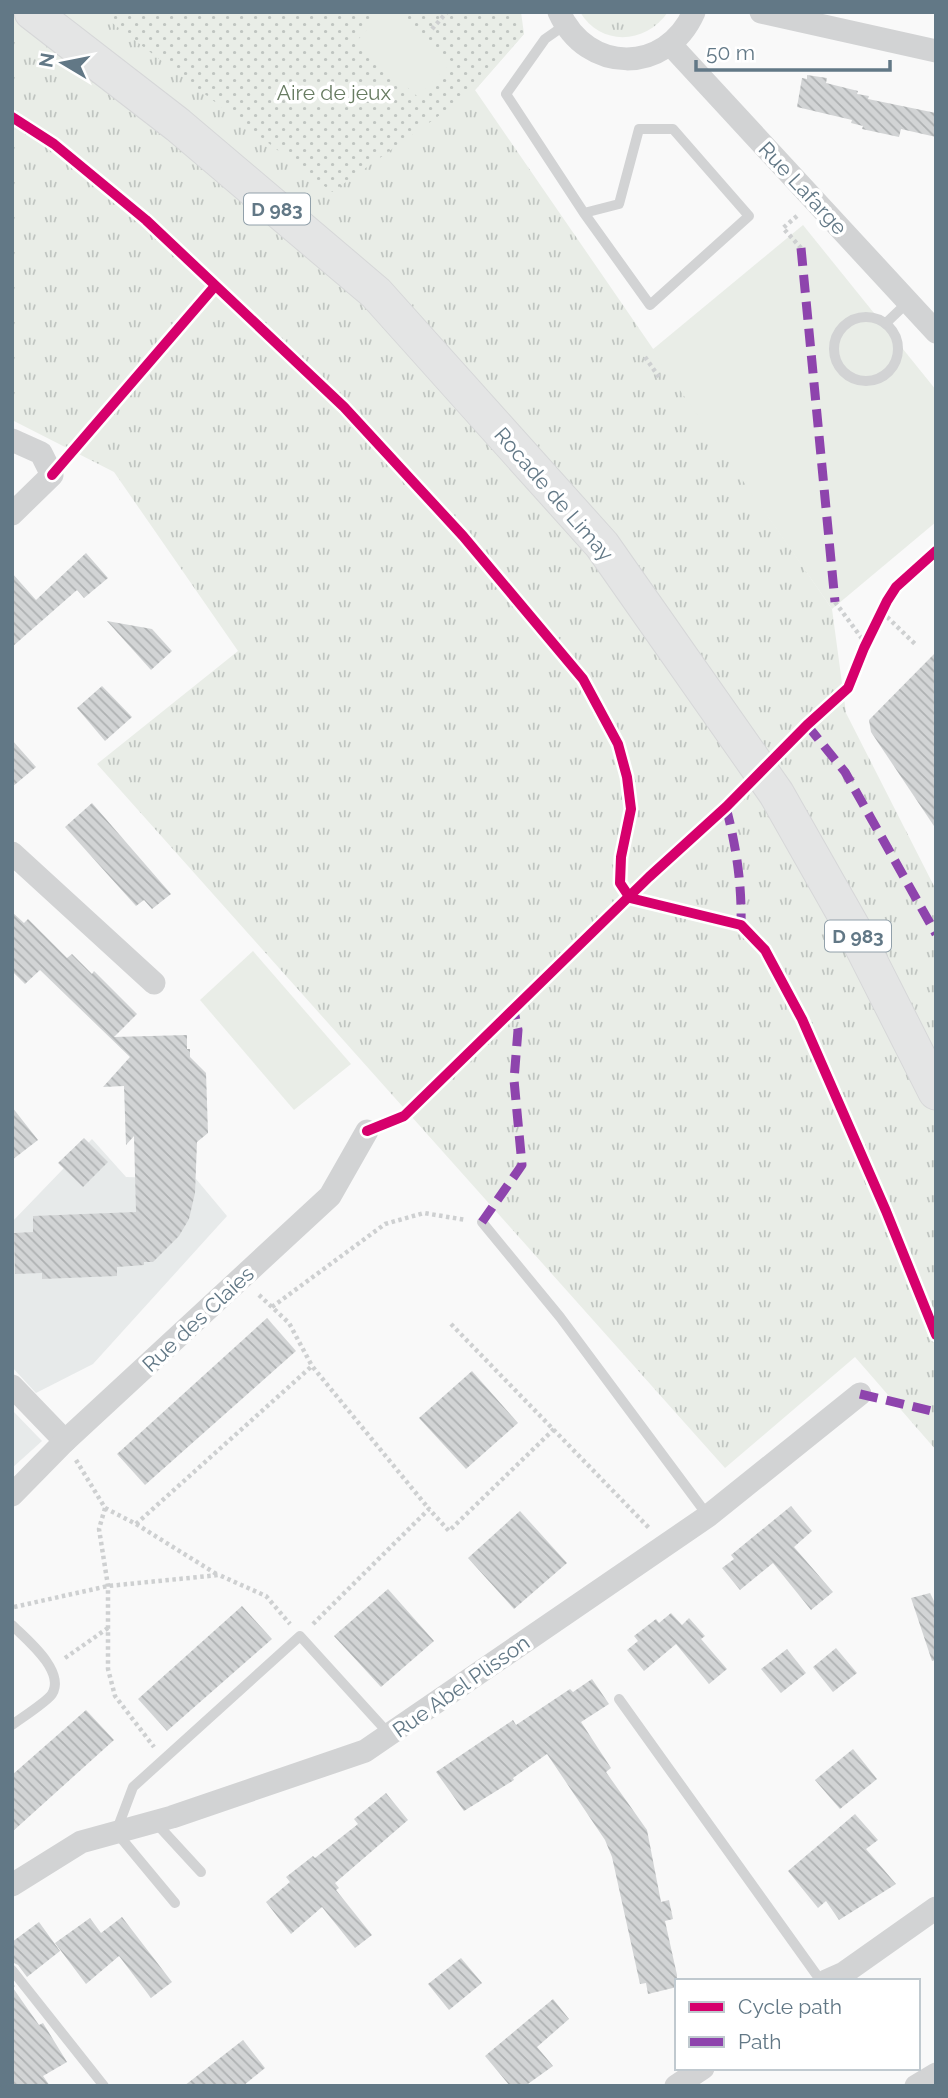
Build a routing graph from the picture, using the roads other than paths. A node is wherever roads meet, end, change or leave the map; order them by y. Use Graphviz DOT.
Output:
graph roads {
  1 [pos="32,12"];
  2 [pos="694,12"];
  3 [pos="761,12"];
  4 [pos="562,18"];
  5 [pos="670,44"];
  6 [pos="936,51"];
  7 [pos="584,214"];
  8 [pos="908,302"];
  9 [pos="886,323"];
  10 [pos="936,332"];
  11 [pos="12,440"];
  12 [pos="12,514"];
  13 [pos="12,852"];
  14 [pos="153,983"];
  15 [pos="936,1092"];
  16 [pos="367,1131"];
  17 [pos="482,1222"];
  18 [pos="12,1386"];
  19 [pos="860,1394"];
  20 [pos="65,1441"];
  21 [pos="12,1495"];
  22 [pos="708,1516"];
  23 [pos="12,1625"];
  24 [pos="619,1699"];
  25 [pos="12,1725"];
  26 [pos="390,1735"];
  27 [pos="155,1822"];
  28 [pos="116,1832"];
  29 [pos="201,1872"];
  30 [pos="12,1885"];
  31 [pos="175,1903"];
  32 [pos="936,1908"];
  33 [pos="12,1970"];
  34 [pos="822,1979"];
  35 [pos="828,1979"];
  36 [pos="700,2070"];
  37 [pos="936,2074"];
  38 [pos="104,2086"];
  39 [pos="676,2086"];
  40 [pos="916,2086"];
  1 -- 15 [label="main road, Rocade de Limay / D 983"];
  2 -- 5 [label="street"];
  3 -- 6 [label="street"];
  4 -- 5 [label="street"];
  4 -- 7 [label="lane"];
  5 -- 8 [label="street, Rue Lafarge"];
  7 -- 7 [label="lane"];
  8 -- 9 [label="lane"];
  8 -- 10 [label="street, Rue Lafarge"];
  9 -- 9 [label="lane"];
  11 -- 12 [label="street"];
  13 -- 14 [label="street"];
  16 -- 20 [label="street, Rue des Claies"];
  17 -- 22 [label="lane"];
  18 -- 20 [label="street"];
  19 -- 22 [label="street, Rue Abel Plisson"];
  20 -- 21 [label="street, Rue des Claies"];
  22 -- 26 [label="street, Rue Abel Plisson"];
  23 -- 25 [label="lane"];
  24 -- 34 [label="lane"];
  26 -- 27 [label="street, Rue Abel Plisson"];
  26 -- 28 [label="lane"];
  27 -- 28 [label="street, Rue Abel Plisson"];
  27 -- 29 [label="lane"];
  28 -- 30 [label="street, Rue Abel Plisson"];
  28 -- 31 [label="lane"];
  32 -- 35 [label="street"];
  33 -- 38 [label="lane"];
  36 -- 39 [label="street"];
  37 -- 40 [label="street"];
}
